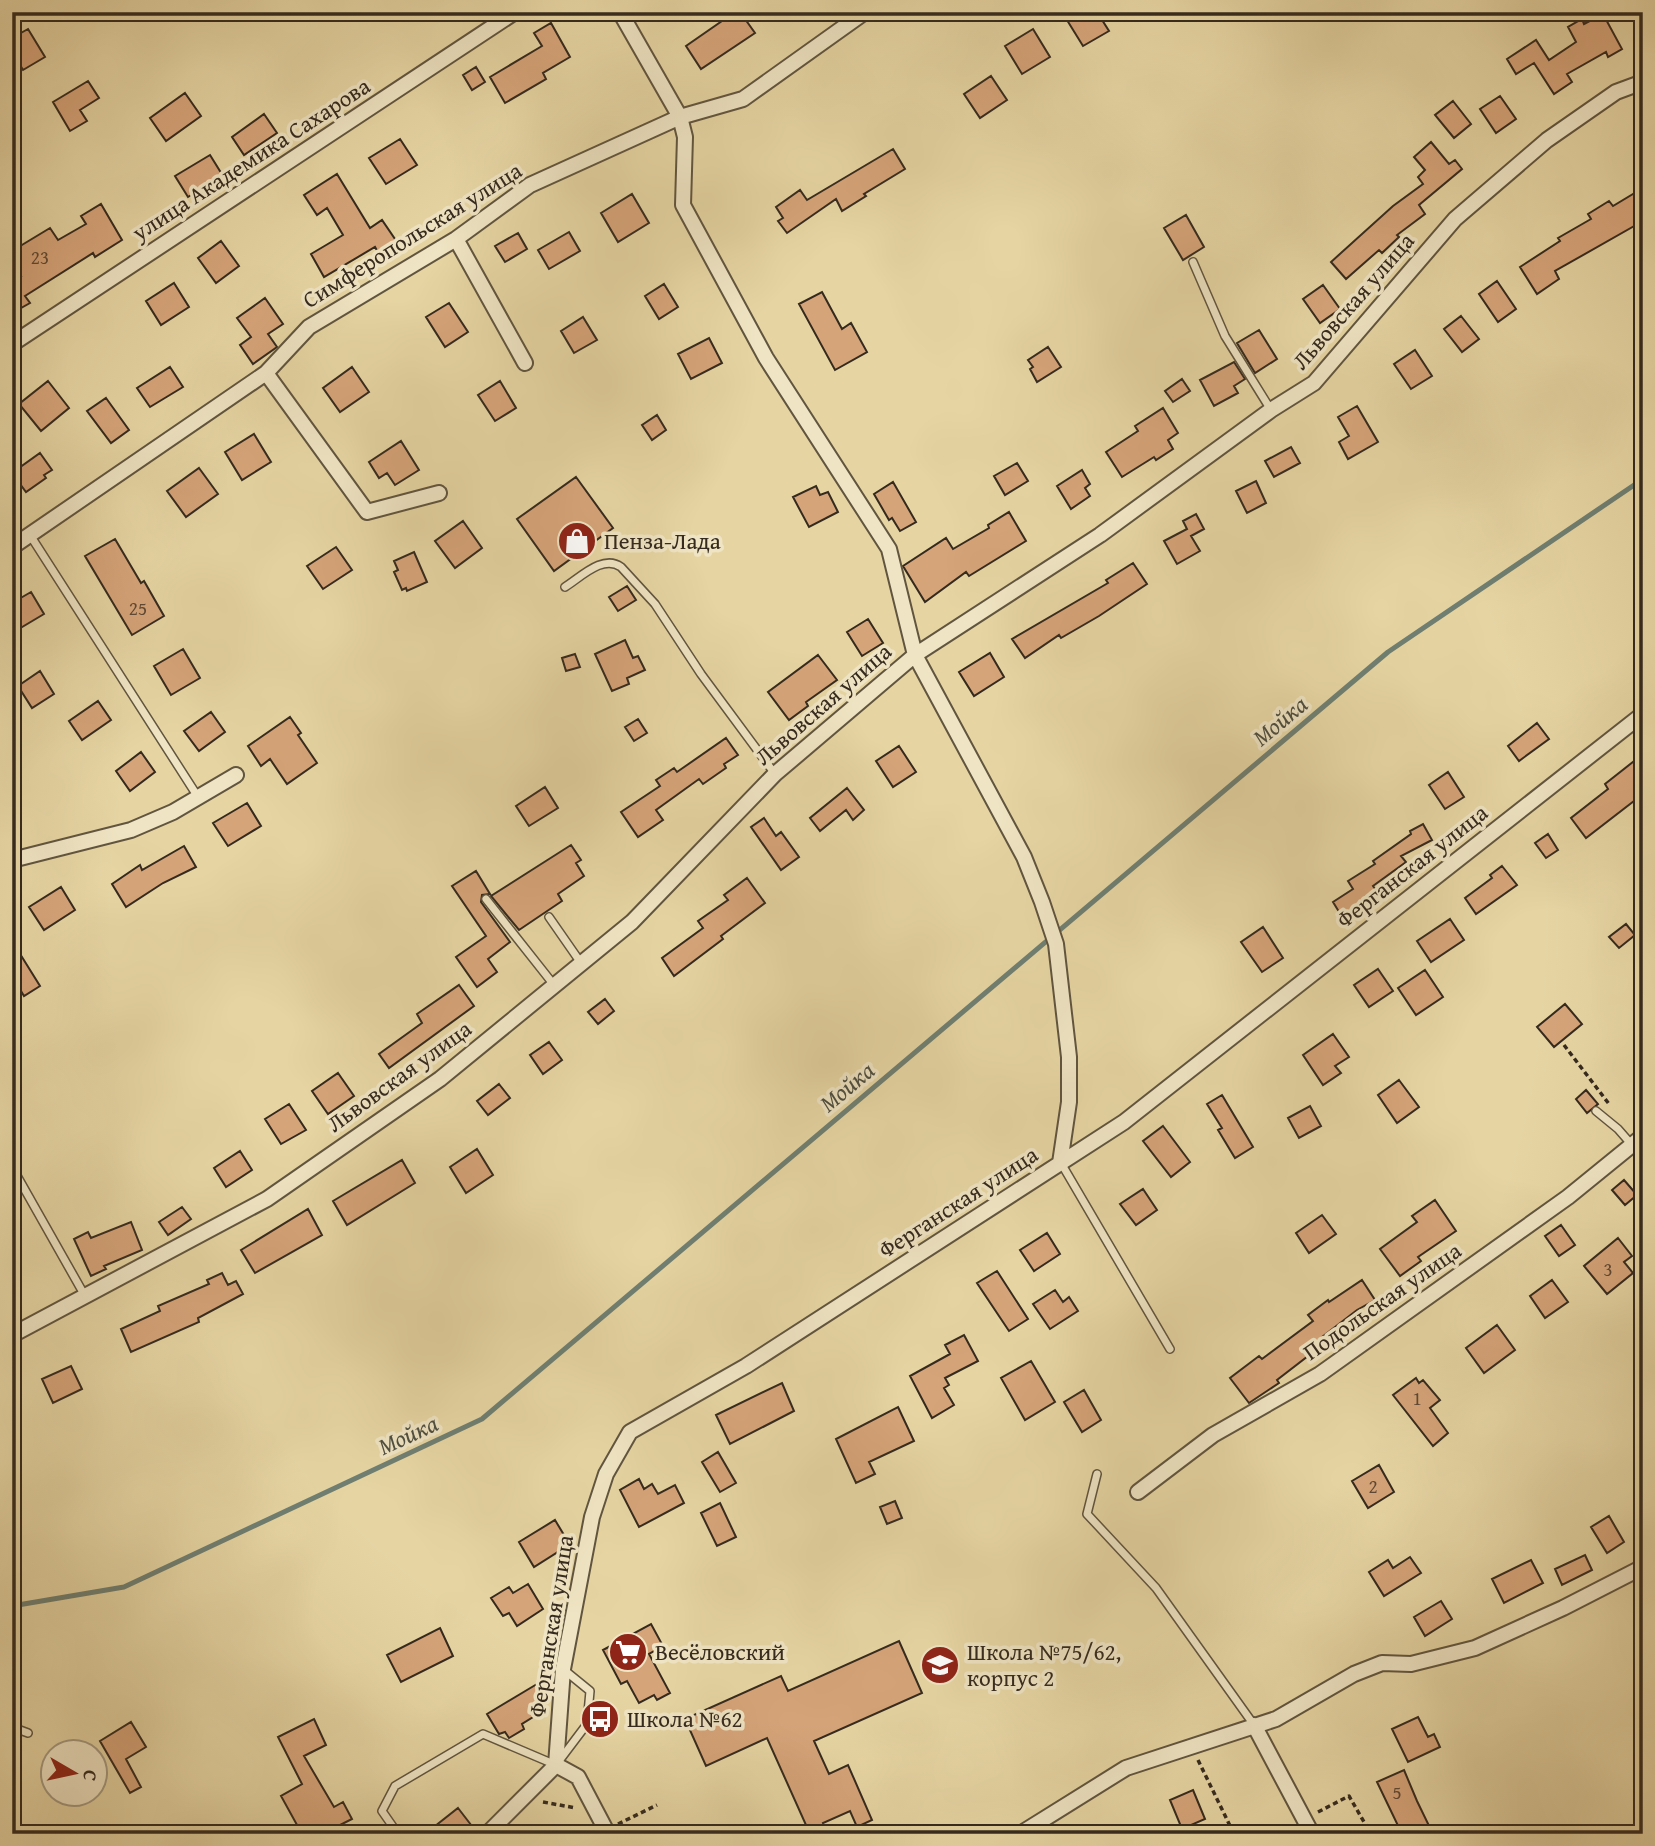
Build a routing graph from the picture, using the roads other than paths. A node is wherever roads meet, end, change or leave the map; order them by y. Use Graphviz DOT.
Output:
graph roads {
  1 [pos="515,12"];
  2 [pos="620,12"];
  3 [pos="865,12"];
  4 [pos="1643,82"];
  5 [pos="680,117"];
  6 [pos="456,239"];
  7 [pos="1193,262"];
  8 [pos="12,344"];
  9 [pos="525,363"];
  10 [pos="266,373"];
  11 [pos="1271,410"];
  12 [pos="439,493"];
  13 [pos="30,535"];
  14 [pos="12,547"];
  15 [pos="565,587"];
  16 [pos="915,655"];
  17 [pos="1643,714"];
  18 [pos="775,774"];
  19 [pos="236,775"];
  20 [pos="199,797"];
  21 [pos="12,860"];
  22 [pos="485,899"];
  23 [pos="549,917"];
  24 [pos="581,964"];
  25 [pos="554,985"];
  26 [pos="1596,1111"];
  27 [pos="1637,1141"];
  28 [pos="1060,1163"];
  29 [pos="12,1167"];
  30 [pos="85,1297"];
  31 [pos="12,1335"];
  32 [pos="1170,1349"];
  33 [pos="1097,1474"];
  34 [pos="1138,1492"];
  35 [pos="1643,1567"];
  36 [pos="563,1669"];
  37 [pos="1254,1726"];
  38 [pos="12,1727"];
  39 [pos="28,1733"];
  40 [pos="555,1765"];
  41 [pos="610,1831"];
  42 [pos="398,1834"];
  43 [pos="487,1834"];
  44 [pos="1020,1834"];
  45 [pos="1312,1834"];
  1 -- 8 [label="street, улица Академика Сахарова"];
  2 -- 5 [label="street"];
  3 -- 5 [label="street, Симферопольская улица"];
  4 -- 11 [label="street, Львовская улица"];
  5 -- 6 [label="street, Симферопольская улица"];
  5 -- 16 [label="street"];
  6 -- 9 [label="street"];
  6 -- 10 [label="street, Симферопольская улица"];
  7 -- 11 [label="lane"];
  10 -- 12 [label="street"];
  10 -- 13 [label="street, Симферопольская улица"];
  11 -- 16 [label="street, Львовская улица"];
  13 -- 14 [label="street, Симферопольская улица"];
  13 -- 20 [label="lane"];
  15 -- 18 [label="lane"];
  16 -- 18 [label="street, Львовская улица"];
  16 -- 28 [label="street"];
  17 -- 28 [label="street, Ферганская улица"];
  18 -- 24 [label="street, Львовская улица"];
  19 -- 20 [label="street"];
  20 -- 21 [label="street"];
  22 -- 25 [label="lane"];
  23 -- 24 [label="lane"];
  24 -- 25 [label="street, Львовская улица"];
  25 -- 30 [label="street, Львовская улица"];
  26 -- 27 [label="lane"];
  27 -- 34 [label="street, Подольская улица"];
  28 -- 32 [label="lane"];
  28 -- 36 [label="street, Ферганская улица"];
  29 -- 30 [label="lane"];
  30 -- 31 [label="street, Львовская улица"];
  33 -- 37 [label="lane"];
  35 -- 37 [label="street"];
  36 -- 40 [label="street, Ферганская улица"];
  36 -- 40 [label="lane"];
  37 -- 44 [label="street"];
  37 -- 45 [label="street"];
  38 -- 39 [label="lane"];
  40 -- 41 [label="street"];
  40 -- 42 [label="lane"];
  40 -- 43 [label="street"];
}
